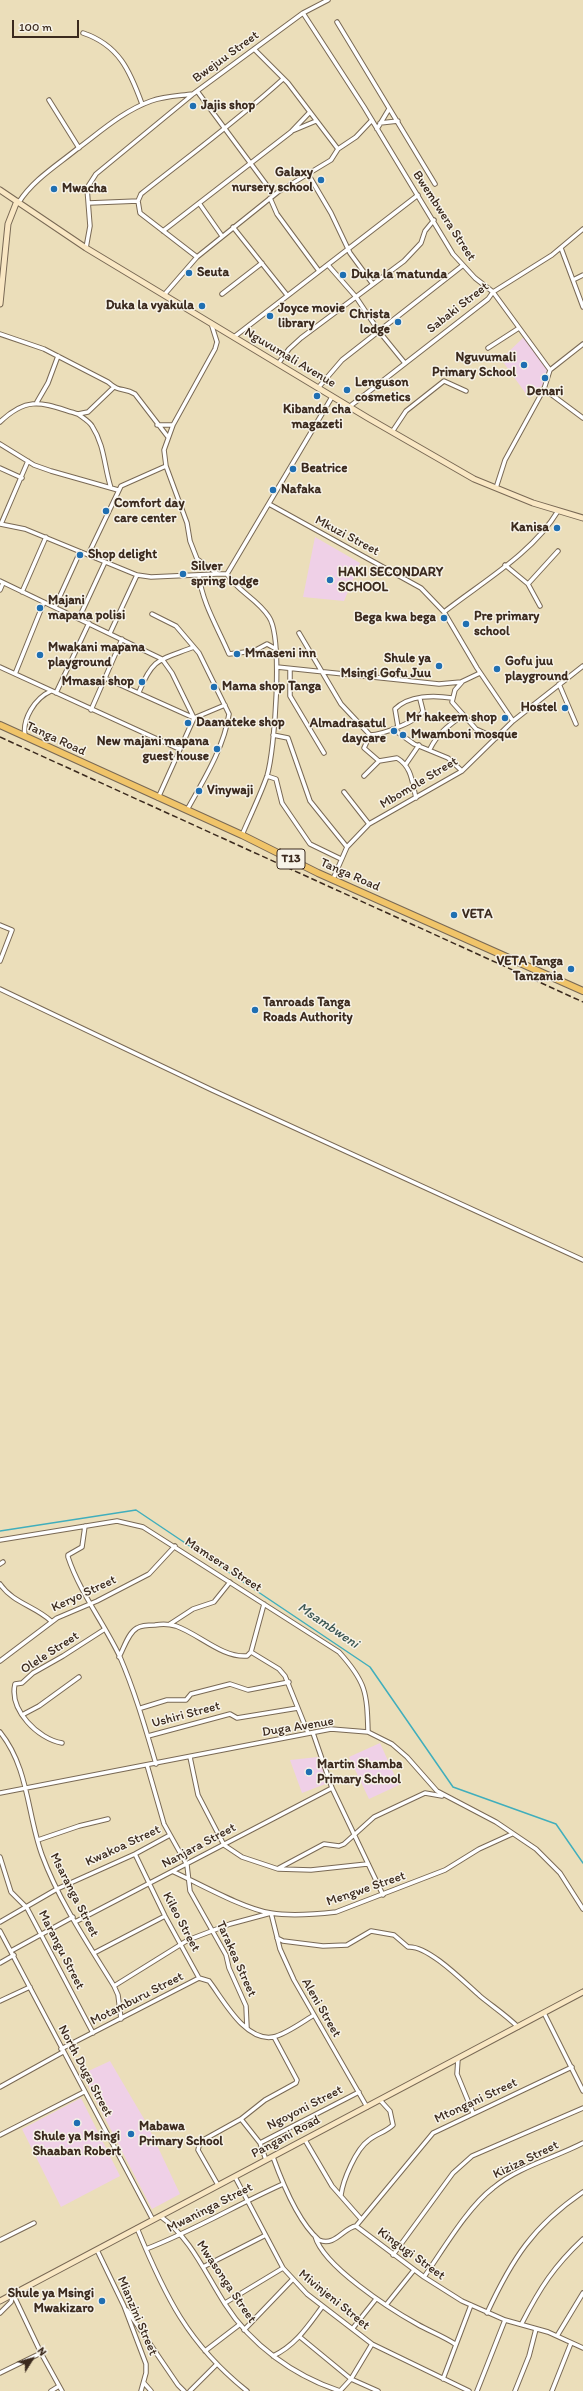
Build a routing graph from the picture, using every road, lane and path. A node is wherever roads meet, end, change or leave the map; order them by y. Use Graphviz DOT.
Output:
graph roads {
  1 [pos="328,0"];
  2 [pos="303,13"];
  3 [pos="337,22"];
  4 [pos="83,33"];
  5 [pos="254,49"];
  6 [pos="283,79"];
  7 [pos="197,91"];
  8 [pos="193,94"];
  9 [pos="49,100"];
  10 [pos="142,104"];
  11 [pos="389,108"];
  12 [pos="310,112"];
  13 [pos="372,120"];
  14 [pos="316,121"];
  15 [pos="398,121"];
  16 [pos="380,123"];
  17 [pos="224,126"];
  18 [pos="376,128"];
  19 [pos="291,132"];
  20 [pos="80,148"];
  21 [pos="338,149"];
  22 [pos="250,162"];
  23 [pos="308,174"];
  24 [pos="435,184"];
  25 [pos="0,190"];
  26 [pos="418,195"];
  27 [pos="272,197"];
  28 [pos="138,201"];
  29 [pos="18,202"];
  30 [pos="90,203"];
  31 [pos="199,203"];
  32 [pos="434,220"];
  33 [pos="233,227"];
  34 [pos="583,229"];
  35 [pos="163,231"];
  36 [pos="222,236"];
  37 [pos="349,247"];
  38 [pos="86,248"];
  39 [pos="561,248"];
  40 [pos="197,256"];
  41 [pos="262,263"];
  42 [pos="328,264"];
  43 [pos="462,266"];
  44 [pos="319,271"];
  45 [pos="583,276"];
  46 [pos="573,280"];
  47 [pos="372,283"];
  48 [pos="493,292"];
  49 [pos="222,294"];
  50 [pos="164,295"];
  51 [pos="287,295"];
  52 [pos="356,297"];
  53 [pos="0,304"];
  54 [pos="583,307"];
  55 [pos="210,322"];
  56 [pos="519,328"];
  57 [pos="378,330"];
  58 [pos="0,334"];
  59 [pos="234,337"];
  60 [pos="583,344"];
  61 [pos="488,348"];
  62 [pos="58,356"];
  63 [pos="404,362"];
  64 [pos="278,364"];
  65 [pos="550,370"];
  66 [pos="113,388"];
  67 [pos="318,388"];
  68 [pos="544,389"];
  69 [pos="466,391"];
  70 [pos="332,397"];
  71 [pos="37,402"];
  72 [pos="349,407"];
  73 [pos="78,414"];
  74 [pos="583,418"];
  75 [pos="0,422"];
  76 [pos="157,425"];
  77 [pos="173,425"];
  78 [pos="392,432"];
  79 [pos="168,437"];
  80 [pos="0,444"];
  81 [pos="28,461"];
  82 [pos="166,466"];
  83 [pos="0,468"];
  84 [pos="22,478"];
  85 [pos="111,488"];
  86 [pos="496,488"];
  87 [pos="118,490"];
  88 [pos="268,504"];
  89 [pos="558,511"];
  90 [pos="583,518"];
  91 [pos="1,524"];
  92 [pos="46,537"];
  93 [pos="558,551"];
  94 [pos="80,552"];
  95 [pos="88,555"];
  96 [pos="106,562"];
  97 [pos="505,565"];
  98 [pos="218,574"];
  99 [pos="227,574"];
  100 [pos="137,575"];
  101 [pos="199,575"];
  102 [pos="1,582"];
  103 [pos="528,584"];
  104 [pos="0,590"];
  105 [pos="22,592"];
  106 [pos="44,602"];
  107 [pos="540,606"];
  108 [pos="55,607"];
  109 [pos="444,612"];
  110 [pos="152,614"];
  111 [pos="79,618"];
  112 [pos="89,623"];
  113 [pos="110,633"];
  114 [pos="299,633"];
  115 [pos="122,639"];
  116 [pos="194,647"];
  117 [pos="276,649"];
  118 [pos="162,659"];
  119 [pos="583,666"];
  120 [pos="0,667"];
  121 [pos="277,667"];
  122 [pos="290,669"];
  123 [pos="480,672"];
  124 [pos="321,673"];
  125 [pos="15,674"];
  126 [pos="105,678"];
  127 [pos="465,680"];
  128 [pos="559,684"];
  129 [pos="51,691"];
  130 [pos="139,692"];
  131 [pos="56,693"];
  132 [pos="452,698"];
  133 [pos="420,699"];
  134 [pos="225,705"];
  135 [pos="91,710"];
  136 [pos="463,715"];
  137 [pos="194,718"];
  138 [pos="513,721"];
  139 [pos="576,724"];
  140 [pos="0,725"];
  141 [pos="398,727"];
  142 [pos="393,729"];
  143 [pos="273,735"];
  144 [pos="370,735"];
  145 [pos="25,736"];
  146 [pos="496,738"];
  147 [pos="419,745"];
  148 [pos="179,749"];
  149 [pos="430,749"];
  150 [pos="324,753"];
  151 [pos="379,761"];
  152 [pos="406,764"];
  153 [pos="462,771"];
  154 [pos="267,776"];
  155 [pos="364,776"];
  156 [pos="344,792"];
  157 [pos="158,798"];
  158 [pos="416,798"];
  159 [pos="187,811"];
  160 [pos="369,824"];
  161 [pos="242,835"];
  162 [pos="347,847"];
  163 [pos="341,859"];
  164 [pos="333,879"];
  165 [pos="0,925"];
  166 [pos="0,961"];
  167 [pos="0,989"];
  168 [pos="582,989"];
  169 [pos="583,1260"];
  170 [pos="85,1526"];
  171 [pos="0,1540"];
  172 [pos="175,1546"];
  173 [pos="230,1582"];
  174 [pos="0,1584"];
  175 [pos="264,1604"];
  176 [pos="90,1605"];
  177 [pos="51,1621"];
  178 [pos="170,1624"];
  179 [pos="105,1629"];
  180 [pos="251,1652"];
  181 [pos="119,1657"];
  182 [pos="0,1661"];
  183 [pos="79,1677"];
  184 [pos="288,1682"];
  185 [pos="141,1708"];
  186 [pos="298,1708"];
  187 [pos="22,1715"];
  188 [pos="0,1732"];
  189 [pos="368,1732"];
  190 [pos="310,1733"];
  191 [pos="148,1736"];
  192 [pos="5,1738"];
  193 [pos="0,1740"];
  194 [pos="62,1743"];
  195 [pos="190,1757"];
  196 [pos="156,1764"];
  197 [pos="147,1766"];
  198 [pos="26,1788"];
  199 [pos="332,1788"];
  200 [pos="0,1793"];
  201 [pos="445,1797"];
  202 [pos="108,1819"];
  203 [pos="512,1834"];
  204 [pos="170,1835"];
  205 [pos="354,1835"];
  206 [pos="38,1840"];
  207 [pos="224,1845"];
  208 [pos="135,1854"];
  209 [pos="0,1857"];
  210 [pos="367,1864"];
  211 [pos="187,1865"];
  212 [pos="278,1869"];
  213 [pos="174,1872"];
  214 [pos="189,1879"];
  215 [pos="150,1883"];
  216 [pos="58,1889"];
  217 [pos="383,1895"];
  218 [pos="27,1908"];
  219 [pos="583,1909"];
  220 [pos="271,1913"];
  221 [pos="165,1916"];
  222 [pos="73,1918"];
  223 [pos="0,1922"];
  224 [pos="75,1922"];
  225 [pos="213,1929"];
  226 [pos="0,1931"];
  227 [pos="42,1935"];
  228 [pos="277,1938"];
  229 [pos="181,1944"];
  230 [pos="11,1951"];
  231 [pos="94,1953"];
  232 [pos="14,1955"];
  233 [pos="0,1963"];
  234 [pos="199,1978"];
  235 [pos="114,1986"];
  236 [pos="30,1987"];
  237 [pos="583,1992"];
  238 [pos="0,2001"];
  239 [pos="544,2013"];
  240 [pos="314,2015"];
  241 [pos="121,2019"];
  242 [pos="518,2027"];
  243 [pos="247,2028"];
  244 [pos="93,2033"];
  245 [pos="274,2037"];
  246 [pos="62,2050"];
  247 [pos="458,2059"];
  248 [pos="572,2067"];
  249 [pos="0,2087"];
  250 [pos="583,2091"];
  251 [pos="84,2092"];
  252 [pos="359,2092"];
  253 [pos="380,2100"];
  254 [pos="368,2106"];
  255 [pos="583,2108"];
  256 [pos="473,2113"];
  257 [pos="242,2119"];
  258 [pos="0,2135"];
  259 [pos="305,2140"];
  260 [pos="260,2143"];
  261 [pos="583,2143"];
  262 [pos="273,2156"];
  263 [pos="266,2160"];
  264 [pos="235,2177"];
  265 [pos="282,2184"];
  266 [pos="218,2186"];
  267 [pos="583,2192"];
  268 [pos="341,2195"];
  269 [pos="246,2200"];
  270 [pos="160,2216"];
  271 [pos="361,2219"];
  272 [pos="153,2220"];
  273 [pos="34,2223"];
  274 [pos="356,2226"];
  275 [pos="137,2228"];
  276 [pos="182,2235"];
  277 [pos="264,2236"];
  278 [pos="315,2236"];
  279 [pos="583,2239"];
  280 [pos="0,2240"];
  281 [pos="146,2249"];
  282 [pos="97,2250"];
  283 [pos="393,2255"];
  284 [pos="203,2267"];
  285 [pos="282,2268"];
  286 [pos="414,2270"];
  287 [pos="424,2277"];
  288 [pos="292,2280"];
  289 [pos="583,2293"];
  290 [pos="13,2294"];
  291 [pos="376,2299"];
  292 [pos="0,2301"];
  293 [pos="225,2303"];
  294 [pos="386,2305"];
  295 [pos="470,2305"];
  296 [pos="124,2306"];
  297 [pos="322,2306"];
  298 [pos="0,2313"];
  299 [pos="487,2313"];
  300 [pos="505,2320"];
  301 [pos="522,2323"];
  302 [pos="239,2325"];
  303 [pos="353,2328"];
  304 [pos="536,2329"];
  305 [pos="244,2330"];
  306 [pos="557,2336"];
  307 [pos="300,2337"];
  308 [pos="571,2343"];
  309 [pos="372,2344"];
  310 [pos="455,2344"];
  311 [pos="583,2348"];
  312 [pos="205,2351"];
  313 [pos="41,2353"];
  314 [pos="273,2356"];
  315 [pos="216,2365"];
  316 [pos="0,2373"];
  317 [pos="351,2379"];
  318 [pos="443,2379"];
  319 [pos="144,2383"];
  320 [pos="59,2386"];
  321 [pos="51,2391"];
  322 [pos="62,2391"];
  323 [pos="141,2391"];
  324 [pos="151,2391"];
  325 [pos="184,2391"];
  326 [pos="190,2391"];
  327 [pos="247,2391"];
  328 [pos="340,2391"];
  329 [pos="378,2391"];
  330 [pos="469,2391"];
  331 [pos="477,2391"];
  332 [pos="515,2391"];
  333 [pos="552,2391"];
  1 -- 2 [label="street, Bwejuu Street"];
  2 -- 5 [label="street, Bwejuu Street"];
  2 -- 13 [label="street, Bwembwera Street"];
  3 -- 11 [label="street"];
  4 -- 10 [label="street"];
  5 -- 6 [label="street"];
  5 -- 7 [label="street, Bwejuu Street"];
  6 -- 12 [label="street"];
  6 -- 17 [label="street"];
  7 -- 8 [label="street, Bwejuu Street"];
  7 -- 17 [label="street"];
  8 -- 10 [label="street, Bwejuu Street"];
  8 -- 30 [label="street"];
  9 -- 20 [label="street"];
  10 -- 20 [label="street, Bwejuu Street"];
  11 -- 15 [label="street"];
  11 -- 16 [label="street"];
  12 -- 14 [label="street"];
  12 -- 19 [label="street"];
  13 -- 18 [label="street, Bwembwera Street"];
  13 -- 21 [label="street"];
  14 -- 19 [label="street"];
  14 -- 21 [label="street"];
  15 -- 16 [label="street"];
  15 -- 24 [label="street"];
  16 -- 18 [label="street"];
  17 -- 22 [label="street"];
  17 -- 28 [label="street"];
  18 -- 26 [label="street, Bwembwera Street"];
  19 -- 22 [label="street"];
  20 -- 29 [label="street, Bwejuu Street"];
  21 -- 23 [label="street"];
  22 -- 27 [label="street"];
  22 -- 31 [label="street"];
  23 -- 27 [label="street"];
  23 -- 37 [label="street"];
  25 -- 29 [label="street, Nguvumali Avenue"];
  26 -- 32 [label="street, Bwembwera Street"];
  26 -- 37 [label="street"];
  27 -- 33 [label="street"];
  27 -- 44 [label="street"];
  28 -- 30 [label="street"];
  28 -- 35 [label="street"];
  29 -- 38 [label="street, Nguvumali Avenue"];
  29 -- 53 [label="street"];
  30 -- 38 [label="street"];
  31 -- 35 [label="street"];
  31 -- 36 [label="street"];
  32 -- 43 [label="street, Bwembwera Street"];
  32 -- 47 [label="street"];
  33 -- 36 [label="street"];
  33 -- 41 [label="street"];
  34 -- 39 [label="street, Sabaki Street"];
  35 -- 40 [label="street"];
  36 -- 40 [label="street"];
  37 -- 42 [label="street"];
  37 -- 47 [label="street"];
  38 -- 50 [label="street, Nguvumali Avenue"];
  39 -- 46 [label="street"];
  39 -- 48 [label="street, Sabaki Street"];
  40 -- 50 [label="street"];
  41 -- 49 [label="street"];
  41 -- 51 [label="street"];
  42 -- 44 [label="street"];
  42 -- 52 [label="street"];
  43 -- 48 [label="street, Bwembwera Street"];
  43 -- 57 [label="street"];
  44 -- 51 [label="street"];
  45 -- 46 [label="street"];
  46 -- 54 [label="street"];
  47 -- 52 [label="street"];
  48 -- 56 [label="street, Bwembwera Street"];
  48 -- 63 [label="street, Sabaki Street"];
  50 -- 55 [label="street, Nguvumali Avenue"];
  51 -- 59 [label="street"];
  52 -- 57 [label="street"];
  52 -- 64 [label="street"];
  55 -- 59 [label="street, Nguvumali Avenue"];
  55 -- 77 [label="street"];
  56 -- 61 [label="street"];
  56 -- 65 [label="street, Bwembwera Street"];
  57 -- 63 [label="street"];
  57 -- 67 [label="street"];
  58 -- 62 [label="street"];
  59 -- 64 [label="street, Nguvumali Avenue"];
  60 -- 65 [label="street"];
  62 -- 66 [label="street"];
  62 -- 71 [label="street"];
  63 -- 72 [label="street, Sabaki Street"];
  64 -- 67 [label="street, Nguvumali Avenue"];
  65 -- 68 [label="street"];
  66 -- 73 [label="street"];
  66 -- 76 [label="street"];
  67 -- 70 [label="street, Nguvumali Avenue"];
  68 -- 74 [label="street"];
  68 -- 86 [label="street"];
  69 -- 78 [label="street"];
  70 -- 72 [label="street, Nguvumali Avenue"];
  70 -- 88 [label="street"];
  71 -- 73 [label="street"];
  71 -- 75 [label="street"];
  72 -- 78 [label="street, Nguvumali Avenue"];
  73 -- 85 [label="street"];
  76 -- 77 [label="street"];
  76 -- 79 [label="street"];
  77 -- 79 [label="street"];
  78 -- 86 [label="street, Nguvumali Avenue"];
  79 -- 82 [label="street"];
  80 -- 81 [label="street"];
  81 -- 84 [label="street"];
  81 -- 85 [label="street"];
  82 -- 87 [label="street"];
  82 -- 98 [label="street"];
  83 -- 84 [label="street"];
  84 -- 91 [label="street"];
  85 -- 87 [label="street"];
  86 -- 89 [label="street, Nguvumali Avenue"];
  87 -- 95 [label="street"];
  88 -- 99 [label="street"];
  88 -- 109 [label="street, Mkuzi Street"];
  89 -- 90 [label="street, Nguvumali Avenue"];
  89 -- 97 [label="street"];
  91 -- 92 [label="street"];
  92 -- 94 [label="street"];
  92 -- 105 [label="street"];
  93 -- 103 [label="street"];
  94 -- 95 [label="street"];
  94 -- 108 [label="street"];
  95 -- 96 [label="street"];
  96 -- 100 [label="street"];
  96 -- 111 [label="street"];
  97 -- 103 [label="street"];
  97 -- 109 [label="street"];
  98 -- 99 [label="street"];
  98 -- 101 [label="street"];
  99 -- 117 [label="street"];
  100 -- 101 [label="street"];
  100 -- 113 [label="street"];
  101 -- 117 [label="street"];
  102 -- 104 [label="street"];
  102 -- 105 [label="street"];
  103 -- 107 [label="street"];
  105 -- 106 [label="street"];
  106 -- 108 [label="street"];
  106 -- 125 [label="street"];
  108 -- 111 [label="street"];
  109 -- 123 [label="street, Mkuzi Street"];
  110 -- 116 [label="street"];
  111 -- 112 [label="street"];
  112 -- 113 [label="street"];
  112 -- 131 [label="street"];
  113 -- 115 [label="street"];
  114 -- 124 [label="street"];
  115 -- 118 [label="street"];
  115 -- 126 [label="street"];
  116 -- 118 [label="street"];
  116 -- 134 [label="street"];
  117 -- 121 [label="street"];
  118 -- 130 [label="street"];
  118 -- 137 [label="street"];
  119 -- 128 [label="street, Mbomole Street"];
  120 -- 125 [label="street"];
  121 -- 122 [label="street"];
  121 -- 143 [label="street"];
  122 -- 124 [label="street"];
  122 -- 150 [label="street"];
  123 -- 127 [label="street"];
  123 -- 138 [label="street, Mkuzi Street"];
  124 -- 127 [label="street"];
  124 -- 144 [label="street"];
  125 -- 129 [label="street"];
  126 -- 130 [label="street"];
  126 -- 135 [label="street"];
  127 -- 132 [label="street"];
  128 -- 138 [label="street, Mbomole Street"];
  128 -- 139 [label="street"];
  129 -- 131 [label="street"];
  129 -- 145 [label="street"];
  130 -- 137 [label="street"];
  131 -- 135 [label="street"];
  132 -- 133 [label="street"];
  132 -- 136 [label="street"];
  133 -- 141 [label="street"];
  133 -- 141 [label="street"];
  134 -- 137 [label="street"];
  134 -- 159 [label="street"];
  135 -- 148 [label="street"];
  136 -- 146 [label="street"];
  136 -- 149 [label="street"];
  137 -- 148 [label="street"];
  138 -- 146 [label="street, Mbomole Street"];
  140 -- 145 [label="highway, Tanga Road / T13"];
  141 -- 142 [label="street"];
  142 -- 144 [label="street"];
  142 -- 147 [label="street"];
  143 -- 154 [label="street"];
  143 -- 162 [label="street"];
  144 -- 151 [label="street"];
  145 -- 157 [label="highway, Tanga Road / T13"];
  146 -- 153 [label="street, Mbomole Street"];
  147 -- 149 [label="street"];
  147 -- 152 [label="street"];
  148 -- 157 [label="street"];
  149 -- 153 [label="street"];
  151 -- 152 [label="street"];
  151 -- 155 [label="street"];
  152 -- 158 [label="street"];
  153 -- 158 [label="street, Mbomole Street"];
  154 -- 161 [label="street"];
  154 -- 163 [label="street"];
  156 -- 160 [label="street"];
  157 -- 159 [label="highway, Tanga Road / T13"];
  158 -- 160 [label="street, Mbomole Street"];
  159 -- 161 [label="highway, Tanga Road / T13"];
  160 -- 162 [label="street, Mbomole Street"];
  161 -- 164 [label="highway, Tanga Road / T13"];
  162 -- 163 [label="street, Mbomole Street"];
  163 -- 164 [label="street, Mbomole Street"];
  164 -- 168 [label="highway, Tanga Road / T13"];
  165 -- 166 [label="street"];
  167 -- 169 [label="street"];
  170 -- 171 [label="street, Mamsera Street"];
  170 -- 172 [label="street, Mamsera Street"];
  170 -- 176 [label="street"];
  172 -- 173 [label="street, Mamsera Street"];
  172 -- 176 [label="street, Keryo Street"];
  173 -- 175 [label="street, Mamsera Street"];
  173 -- 178 [label="street"];
  174 -- 177 [label="street"];
  175 -- 180 [label="street"];
  175 -- 189 [label="street, Mamsera Street"];
  176 -- 177 [label="street, Keryo Street"];
  176 -- 179 [label="street"];
  177 -- 182 [label="street, Keryo Street"];
  178 -- 180 [label="street"];
  178 -- 181 [label="street"];
  179 -- 181 [label="street"];
  179 -- 187 [label="street, Olele Street"];
  180 -- 184 [label="street"];
  181 -- 185 [label="street"];
  183 -- 187 [label="street"];
  184 -- 185 [label="street"];
  184 -- 186 [label="street"];
  185 -- 191 [label="street"];
  186 -- 190 [label="street"];
  186 -- 191 [label="street, Ushiri Street"];
  187 -- 194 [label="street, Olele Street"];
  188 -- 192 [label="street, Msaranga Street"];
  189 -- 190 [label="street, Duga Avenue"];
  189 -- 201 [label="street, Duga Avenue"];
  190 -- 195 [label="street, Duga Avenue"];
  190 -- 199 [label="street"];
  191 -- 196 [label="street"];
  192 -- 193 [label="street"];
  192 -- 198 [label="street, Msaranga Street"];
  195 -- 196 [label="street, Duga Avenue"];
  195 -- 207 [label="street"];
  196 -- 197 [label="street, Duga Avenue"];
  197 -- 198 [label="street, Duga Avenue"];
  197 -- 204 [label="street"];
  198 -- 200 [label="street, Duga Avenue"];
  198 -- 206 [label="street, Msaranga Street"];
  199 -- 205 [label="street"];
  199 -- 207 [label="street, Nanjara Street"];
  201 -- 203 [label="street, Duga Avenue"];
  201 -- 205 [label="street"];
  202 -- 206 [label="street"];
  203 -- 217 [label="street, Mengwe Street"];
  203 -- 219 [label="street, Duga Avenue"];
  204 -- 208 [label="street, Kwakoa Street"];
  204 -- 211 [label="street"];
  205 -- 210 [label="street"];
  205 -- 212 [label="street"];
  206 -- 216 [label="street, Msaranga Street"];
  207 -- 211 [label="street, Nanjara Street"];
  207 -- 212 [label="street"];
  208 -- 215 [label="street, Kileo Street"];
  208 -- 216 [label="street, Kwakoa Street"];
  209 -- 218 [label="street, Marangu Street"];
  210 -- 212 [label="street"];
  210 -- 217 [label="street"];
  211 -- 213 [label="street, Nanjara Street"];
  211 -- 214 [label="street, Tarakea Street"];
  213 -- 214 [label="street, Mengwe Street"];
  213 -- 215 [label="street, Nanjara Street"];
  214 -- 220 [label="street, Mengwe Street"];
  214 -- 225 [label="street, Tarakea Street"];
  215 -- 221 [label="street, Kileo Street"];
  215 -- 224 [label="street, Nanjara Street"];
  216 -- 218 [label="street, Kwakoa Street"];
  216 -- 222 [label="street, Msaranga Street"];
  217 -- 220 [label="street, Mengwe Street"];
  218 -- 223 [label="street, Kwakoa Street"];
  218 -- 227 [label="street, Marangu Street"];
  220 -- 225 [label="street"];
  220 -- 228 [label="street, Aleni Street"];
  221 -- 229 [label="street, Kileo Street"];
  221 -- 231 [label="street"];
  222 -- 224 [label="street, Msaranga Street"];
  222 -- 227 [label="street"];
  224 -- 231 [label="street, Msaranga Street"];
  225 -- 229 [label="street"];
  225 -- 243 [label="street, Tarakea Street"];
  226 -- 230 [label="street, North Duga Street"];
  227 -- 230 [label="street"];
  227 -- 244 [label="street, Marangu Street"];
  228 -- 240 [label="street, Aleni Street"];
  228 -- 242 [label="street"];
  229 -- 234 [label="street, Kileo Street"];
  229 -- 235 [label="street"];
  230 -- 232 [label="street, North Duga Street"];
  231 -- 235 [label="street, Msaranga Street"];
  232 -- 233 [label="street"];
  232 -- 236 [label="street, North Duga Street"];
  234 -- 241 [label="street, Motamburu Street"];
  234 -- 243 [label="street, Motamburu Street"];
  235 -- 241 [label="street, Msaranga Street"];
  236 -- 238 [label="street"];
  236 -- 246 [label="street, North Duga Street"];
  237 -- 239 [label="street, Pangani Road"];
  239 -- 242 [label="street, Pangani Road"];
  239 -- 248 [label="street"];
  240 -- 245 [label="street"];
  240 -- 252 [label="street, Aleni Street"];
  241 -- 244 [label="street, Motamburu Street"];
  242 -- 247 [label="street, Pangani Road"];
  243 -- 245 [label="street, Motamburu Street"];
  244 -- 246 [label="street, Motamburu Street"];
  245 -- 257 [label="street"];
  246 -- 249 [label="street, Motamburu Street"];
  246 -- 251 [label="street, North Duga Street"];
  247 -- 253 [label="street, Pangani Road"];
  247 -- 256 [label="street"];
  248 -- 250 [label="street"];
  248 -- 256 [label="street, Mtongani Street"];
  251 -- 258 [label="street"];
  251 -- 272 [label="street, North Duga Street"];
  252 -- 254 [label="street, Aleni Street"];
  252 -- 260 [label="street, Ngoyoni Street"];
  253 -- 254 [label="street, Pangani Road"];
  253 -- 268 [label="street"];
  254 -- 259 [label="street, Pangani Road"];
  255 -- 283 [label="street"];
  256 -- 271 [label="street, Mtongani Street"];
  257 -- 260 [label="street, Ngoyoni Street"];
  257 -- 266 [label="street"];
  259 -- 262 [label="street, Pangani Road"];
  259 -- 268 [label="street"];
  260 -- 263 [label="street, Ngoyoni Street"];
  261 -- 287 [label="street, Kiziza Street"];
  262 -- 263 [label="street, Pangani Road"];
  262 -- 265 [label="street"];
  263 -- 264 [label="street, Pangani Road"];
  264 -- 266 [label="street, Pangani Road"];
  264 -- 269 [label="street, Mivinjeni Street"];
  265 -- 269 [label="street, Mwaninga Street"];
  265 -- 278 [label="street"];
  266 -- 270 [label="street, Pangani Road"];
  267 -- 299 [label="street"];
  268 -- 271 [label="street"];
  269 -- 276 [label="street, Mwaninga Street"];
  269 -- 277 [label="street, Mivinjeni Street"];
  270 -- 272 [label="street, Pangani Road"];
  270 -- 276 [label="street, Mwasonga Street"];
  271 -- 274 [label="street, Mtongani Street"];
  272 -- 275 [label="street, Pangani Road"];
  273 -- 280 [label="street"];
  274 -- 278 [label="street"];
  274 -- 283 [label="street, Kingugi Street"];
  275 -- 281 [label="street"];
  275 -- 282 [label="street, Pangani Road"];
  276 -- 281 [label="street, Mwaninga Street"];
  276 -- 284 [label="street, Mwasonga Street"];
  277 -- 284 [label="street"];
  277 -- 285 [label="street, Mivinjeni Street"];
  278 -- 291 [label="street"];
  279 -- 301 [label="street"];
  281 -- 312 [label="street"];
  282 -- 290 [label="street, Pangani Road"];
  282 -- 296 [label="street, Mianzini Street"];
  283 -- 286 [label="street, Kingugi Street"];
  284 -- 293 [label="street, Mwasonga Street"];
  285 -- 288 [label="street, Mivinjeni Street"];
  285 -- 293 [label="street"];
  286 -- 287 [label="street, Kingugi Street"];
  286 -- 294 [label="street"];
  287 -- 295 [label="street, Kingugi Street"];
  288 -- 297 [label="street, Mivinjeni Street"];
  288 -- 305 [label="street"];
  289 -- 306 [label="street"];
  290 -- 292 [label="street, Pangani Road"];
  290 -- 298 [label="street"];
  290 -- 313 [label="street"];
  291 -- 294 [label="street"];
  291 -- 303 [label="street"];
  293 -- 302 [label="street, Mwasonga Street"];
  294 -- 310 [label="street"];
  295 -- 299 [label="street, Kingugi Street"];
  295 -- 310 [label="street"];
  296 -- 319 [label="street, Mianzini Street"];
  296 -- 325 [label="street"];
  297 -- 303 [label="street, Mivinjeni Street"];
  297 -- 307 [label="street"];
  299 -- 300 [label="street, Kingugi Street"];
  300 -- 301 [label="street, Kingugi Street"];
  300 -- 331 [label="street"];
  301 -- 304 [label="street, Kingugi Street"];
  302 -- 305 [label="street, Mwasonga Street"];
  302 -- 312 [label="street"];
  303 -- 309 [label="street, Mivinjeni Street"];
  304 -- 306 [label="street, Kingugi Street"];
  304 -- 332 [label="street"];
  305 -- 314 [label="street, Mwasonga Street"];
  306 -- 308 [label="street, Kingugi Street"];
  307 -- 314 [label="street"];
  307 -- 317 [label="street"];
  308 -- 311 [label="street, Kingugi Street"];
  308 -- 333 [label="street"];
  309 -- 317 [label="street"];
  309 -- 318 [label="street, Mivinjeni Street"];
  310 -- 318 [label="street"];
  312 -- 315 [label="street"];
  313 -- 316 [label="street"];
  313 -- 320 [label="street"];
  314 -- 328 [label="street, Mwasonga Street"];
  315 -- 326 [label="street"];
  315 -- 327 [label="street"];
  317 -- 328 [label="street"];
  317 -- 329 [label="street"];
  318 -- 330 [label="street, Mivinjeni Street"];
  319 -- 323 [label="street, Mianzini Street"];
  319 -- 324 [label="street"];
  320 -- 321 [label="street"];
  320 -- 322 [label="street"];
}
